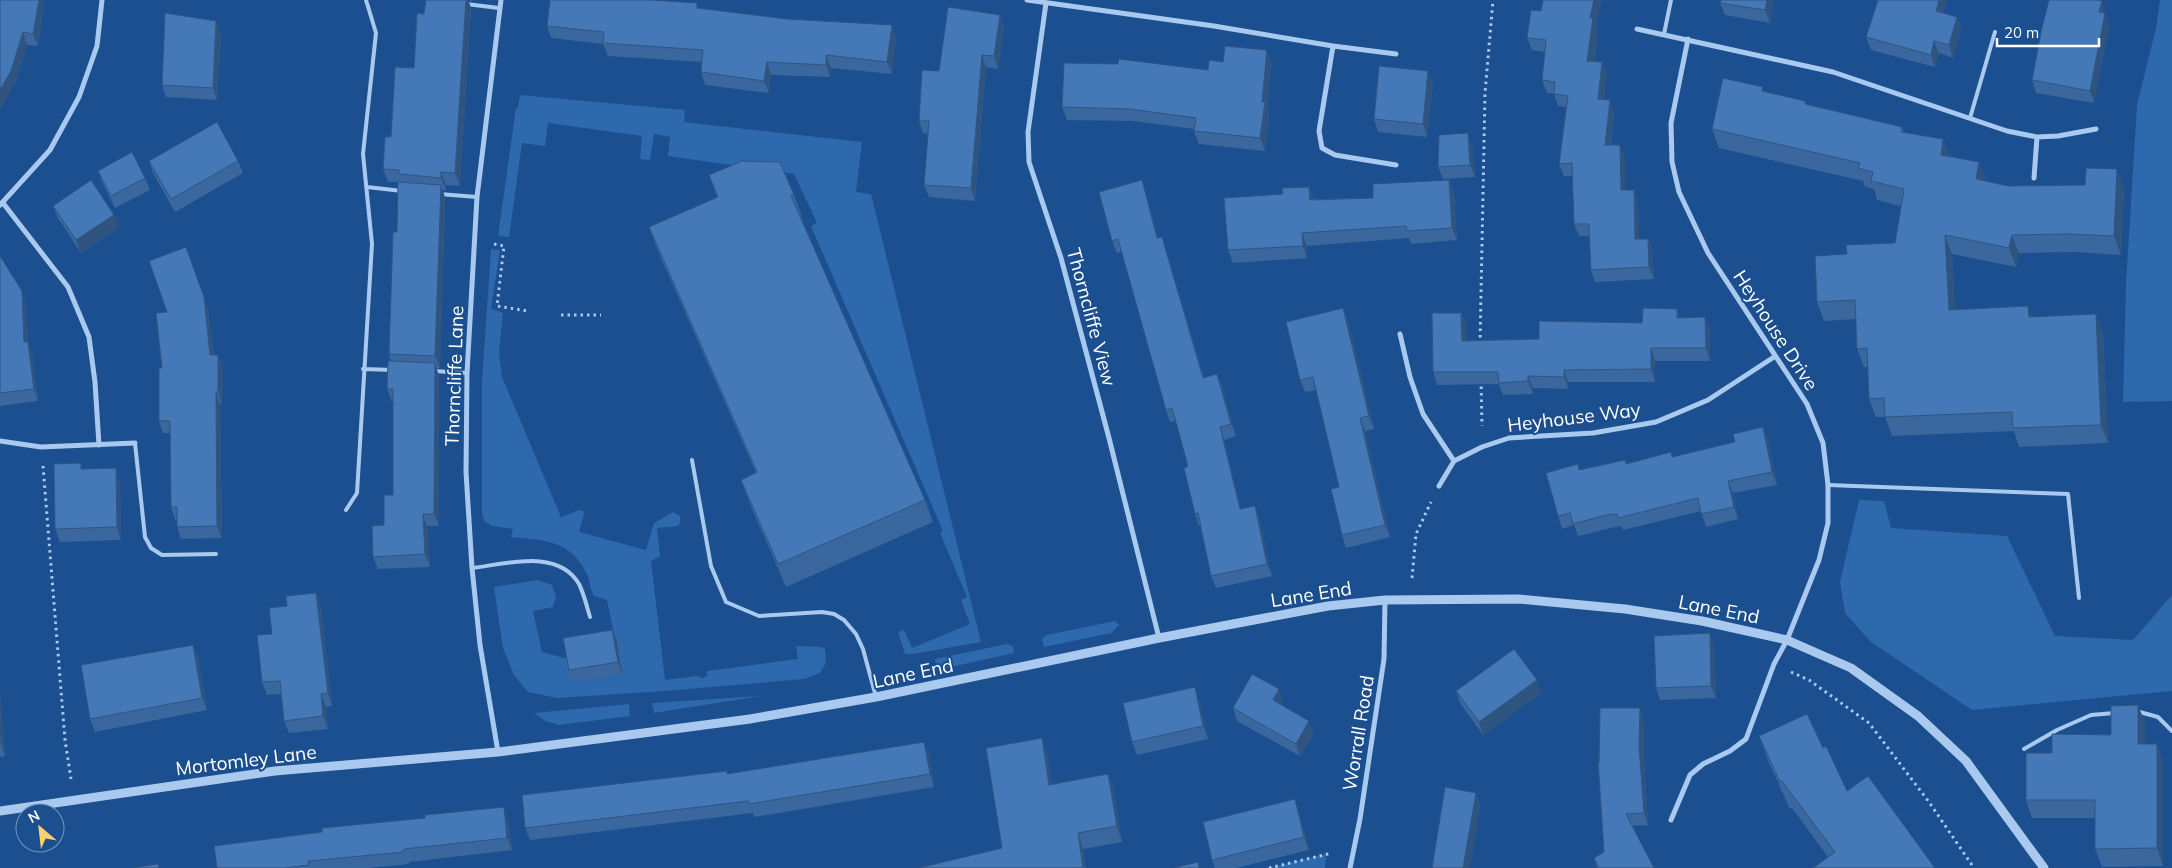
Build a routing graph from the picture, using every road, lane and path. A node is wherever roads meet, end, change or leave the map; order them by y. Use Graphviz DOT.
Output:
graph roads {
  1 [pos="102,0"];
  2 [pos="366,0"];
  3 [pos="501,0"];
  4 [pos="1027,0"];
  5 [pos="1493,0"];
  6 [pos="1671,0"];
  7 [pos="461,3"];
  8 [pos="1046,3"];
  9 [pos="499,8"];
  10 [pos="1637,29"];
  11 [pos="1995,32"];
  12 [pos="1664,34"];
  13 [pos="1688,39"];
  14 [pos="1333,46"];
  15 [pos="1396,54"];
  16 [pos="1970,118"];
  17 [pos="2096,129"];
  18 [pos="2037,137"];
  19 [pos="1396,165"];
  20 [pos="2034,178"];
  21 [pos="367,187"];
  22 [pos="407,191"];
  23 [pos="437,194"];
  24 [pos="477,197"];
  25 [pos="2,204"];
  26 [pos="486,243"];
  27 [pos="528,311"];
  28 [pos="561,315"];
  29 [pos="601,315"];
  30 [pos="1400,334"];
  31 [pos="1480,350"];
  32 [pos="1774,357"];
  33 [pos="363,369"];
  34 [pos="401,370"];
  35 [pos="429,371"];
  36 [pos="467,372"];
  37 [pos="1481,379"];
  38 [pos="0,441"];
  39 [pos="135,443"];
  40 [pos="99,445"];
  41 [pos="41,447"];
  42 [pos="1482,447"];
  43 [pos="692,460"];
  44 [pos="1454,461"];
  45 [pos="1828,484"];
  46 [pos="1439,486"];
  47 [pos="346,510"];
  48 [pos="216,554"];
  49 [pos="472,568"];
  50 [pos="2079,598"];
  51 [pos="1385,600"];
  52 [pos="1410,600"];
  53 [pos="590,617"];
  54 [pos="1159,638"];
  55 [pos="1787,640"];
  56 [pos="1774,664"];
  57 [pos="876,697"];
  58 [pos="2131,712"];
  59 [pos="2121,713"];
  60 [pos="2172,731"];
  61 [pos="2024,749"];
  62 [pos="498,752"];
  63 [pos="74,799"];
  64 [pos="0,811"];
  65 [pos="1671,820"];
  66 [pos="1354,847"];
  67 [pos="1269,868"];
  68 [pos="1350,868"];
  69 [pos="1974,868"];
  70 [pos="2044,868"];
  1 -- 25 [label="street"];
  2 -- 21 [label="lane"];
  3 -- 9 [label="street, Thorncliffe Lane"];
  4 -- 8 [label="street"];
  5 -- 31 [label="path"];
  6 -- 12 [label="lane"];
  7 -- 9 [label="lane"];
  8 -- 14 [label="street"];
  8 -- 54 [label="street, Thorncliffe View"];
  9 -- 24 [label="street, Thorncliffe Lane"];
  10 -- 12 [label="street"];
  11 -- 16 [label="lane"];
  12 -- 13 [label="street"];
  13 -- 16 [label="street"];
  13 -- 32 [label="street, Heyhouse Drive"];
  14 -- 15 [label="street"];
  14 -- 19 [label="street"];
  16 -- 18 [label="street"];
  17 -- 18 [label="street"];
  18 -- 20 [label="street"];
  21 -- 22 [label="lane"];
  21 -- 33 [label="lane"];
  23 -- 24 [label="lane"];
  24 -- 36 [label="street, Thorncliffe Lane"];
  25 -- 40 [label="street"];
  26 -- 27 [label="path"];
  28 -- 29 [label="path"];
  30 -- 44 [label="street"];
  32 -- 42 [label="street, Heyhouse Way"];
  32 -- 45 [label="street, Heyhouse Drive"];
  33 -- 34 [label="lane"];
  33 -- 47 [label="lane"];
  35 -- 36 [label="lane"];
  36 -- 49 [label="street, Thorncliffe Lane"];
  37 -- 42 [label="path"];
  38 -- 41 [label="street"];
  39 -- 40 [label="street"];
  39 -- 48 [label="lane"];
  40 -- 41 [label="street"];
  41 -- 63 [label="path"];
  42 -- 44 [label="street, Heyhouse Way"];
  43 -- 57 [label="lane"];
  44 -- 46 [label="street"];
  45 -- 50 [label="lane"];
  45 -- 55 [label="street, Heyhouse Drive"];
  46 -- 52 [label="path"];
  49 -- 53 [label="lane"];
  49 -- 62 [label="street, Thorncliffe Lane"];
  51 -- 52 [label="street, Lane End"];
  51 -- 54 [label="street, Lane End"];
  51 -- 66 [label="street, Worrall Road"];
  52 -- 55 [label="street, Lane End"];
  54 -- 57 [label="street, Lane End"];
  55 -- 56 [label="street, Heyhouse Drive"];
  55 -- 70 [label="street, Lane End"];
  56 -- 65 [label="street, Heyhouse Drive"];
  56 -- 69 [label="path"];
  57 -- 62 [label="street, Lane End"];
  58 -- 60 [label="lane"];
  59 -- 61 [label="lane"];
  62 -- 63 [label="street, Mortomley Lane"];
  63 -- 64 [label="street, Mortomley Lane"];
  66 -- 67 [label="path"];
  66 -- 68 [label="street, Worrall Road"];
}
